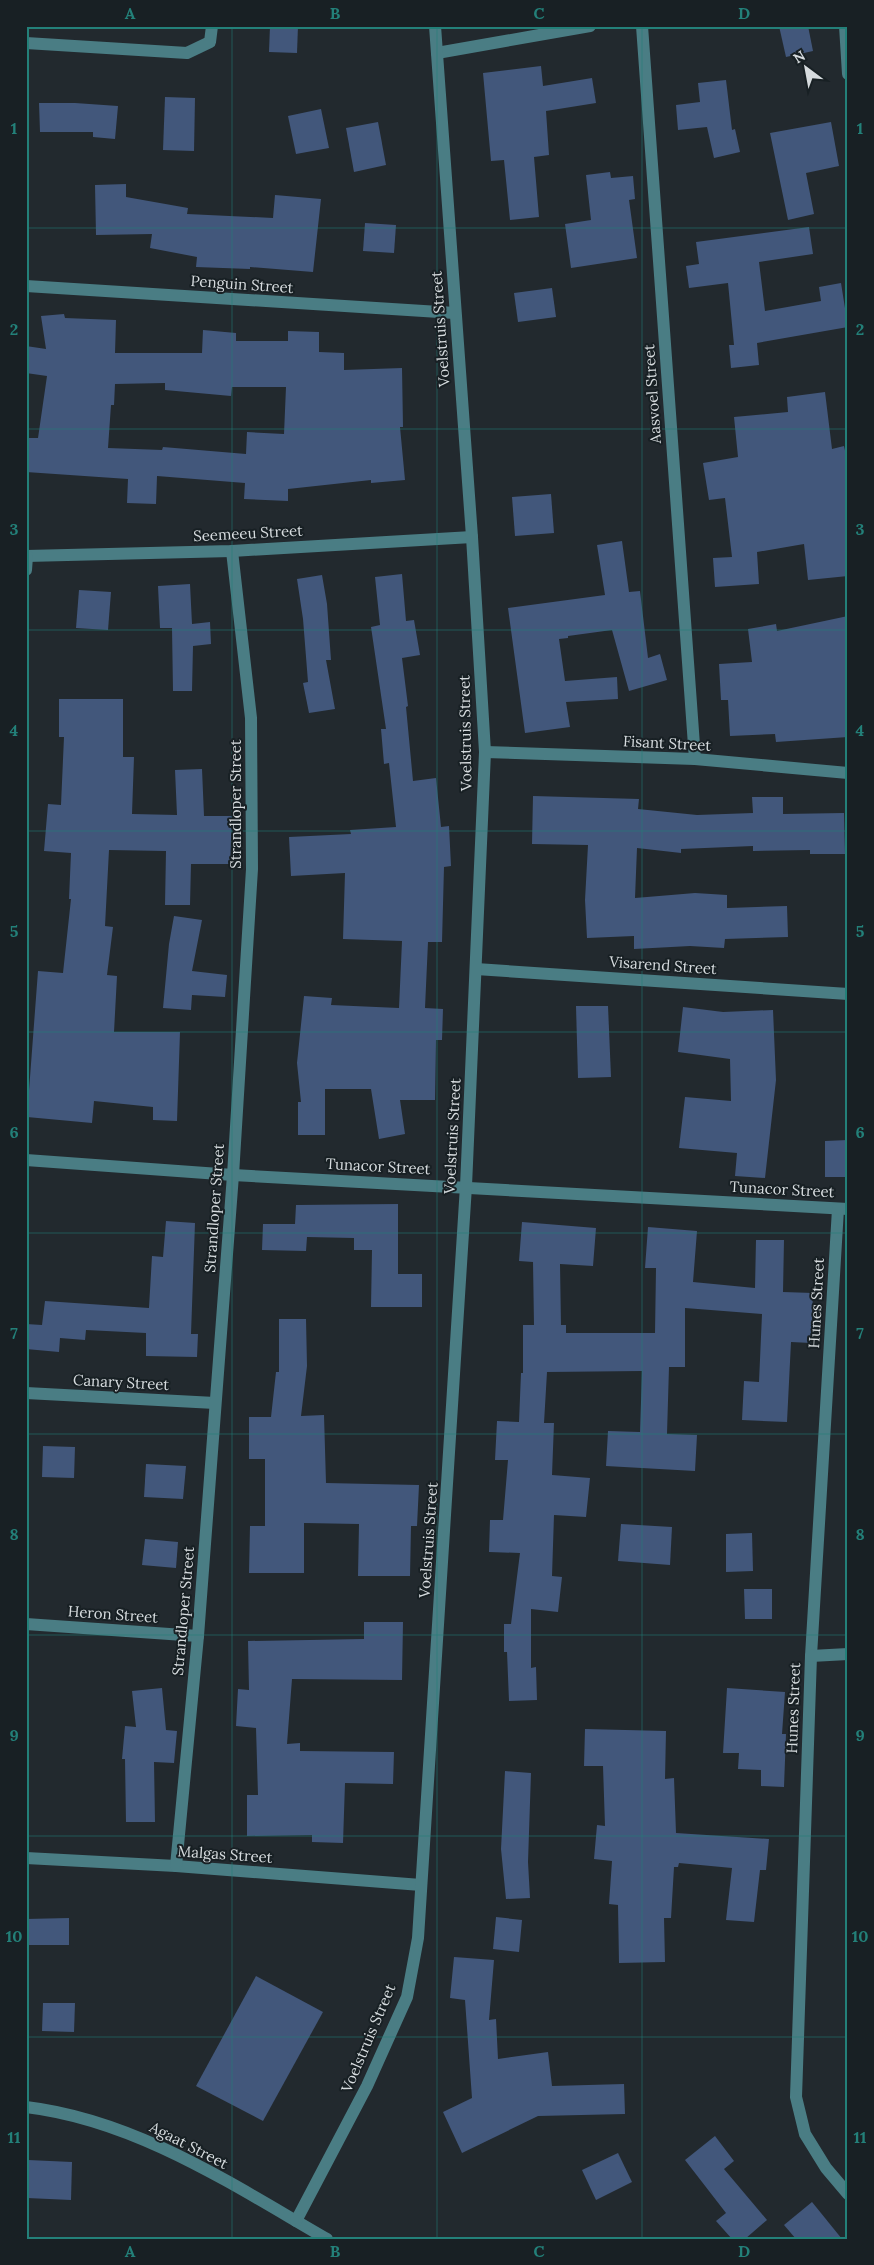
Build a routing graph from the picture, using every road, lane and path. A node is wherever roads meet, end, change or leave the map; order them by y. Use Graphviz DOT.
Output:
graph roads {
  1 [pos="212,26"];
  2 [pos="434,26"];
  3 [pos="590,26"];
  4 [pos="642,26"];
  5 [pos="845,26"];
  6 [pos="26,43"];
  7 [pos="437,53"];
  8 [pos="848,74"];
  9 [pos="26,286"];
  10 [pos="455,314"];
  11 [pos="472,537"];
  12 [pos="232,551"];
  13 [pos="27,556"];
  14 [pos="26,570"];
  15 [pos="485,752"];
  16 [pos="695,760"];
  17 [pos="848,773"];
  18 [pos="476,969"];
  19 [pos="848,994"];
  20 [pos="26,1160"];
  21 [pos="233,1175"];
  22 [pos="466,1186"];
  23 [pos="843,1209"];
  24 [pos="26,1393"];
  25 [pos="215,1403"];
  26 [pos="26,1624"];
  27 [pos="198,1636"];
  28 [pos="848,1654"];
  29 [pos="811,1656"];
  30 [pos="26,1858"];
  31 [pos="176,1866"];
  32 [pos="421,1886"];
  33 [pos="26,2107"];
  34 [pos="848,2194"];
  35 [pos="296,2221"];
  36 [pos="327,2239"];
  1 -- 6 [label="street"];
  2 -- 7 [label="street, Voelstruis Street"];
  3 -- 7 [label="street"];
  4 -- 16 [label="street, Aasvoel Street"];
  5 -- 8 [label="street"];
  7 -- 10 [label="street, Voelstruis Street"];
  9 -- 10 [label="street, Penguin Street"];
  10 -- 11 [label="street, Voelstruis Street"];
  11 -- 12 [label="street, Seemeeu Street"];
  11 -- 15 [label="street, Voelstruis Street"];
  12 -- 13 [label="street, Seemeeu Street"];
  12 -- 21 [label="street, Strandloper Street"];
  13 -- 14 [label="street"];
  15 -- 16 [label="street, Fisant Street"];
  15 -- 18 [label="street, Voelstruis Street"];
  16 -- 17 [label="street, Fisant Street"];
  18 -- 19 [label="street, Visarend Street"];
  18 -- 22 [label="street, Voelstruis Street"];
  20 -- 21 [label="street, Tunacor Street"];
  21 -- 22 [label="street, Tunacor Street"];
  21 -- 25 [label="street, Strandloper Street"];
  22 -- 23 [label="street, Tunacor Street"];
  22 -- 32 [label="street, Voelstruis Street"];
  23 -- 29 [label="street, Hunes Street"];
  24 -- 25 [label="street, Canary Street"];
  25 -- 27 [label="street, Strandloper Street"];
  26 -- 27 [label="street, Heron Street"];
  27 -- 31 [label="street, Strandloper Street"];
  28 -- 29 [label="street"];
  29 -- 34 [label="street, Hunes Street"];
  30 -- 31 [label="street, Malgas Street"];
  31 -- 32 [label="street, Malgas Street"];
  32 -- 35 [label="street, Voelstruis Street"];
  33 -- 35 [label="street, Agaat Street"];
  35 -- 36 [label="street, Agaat Street"];
}
